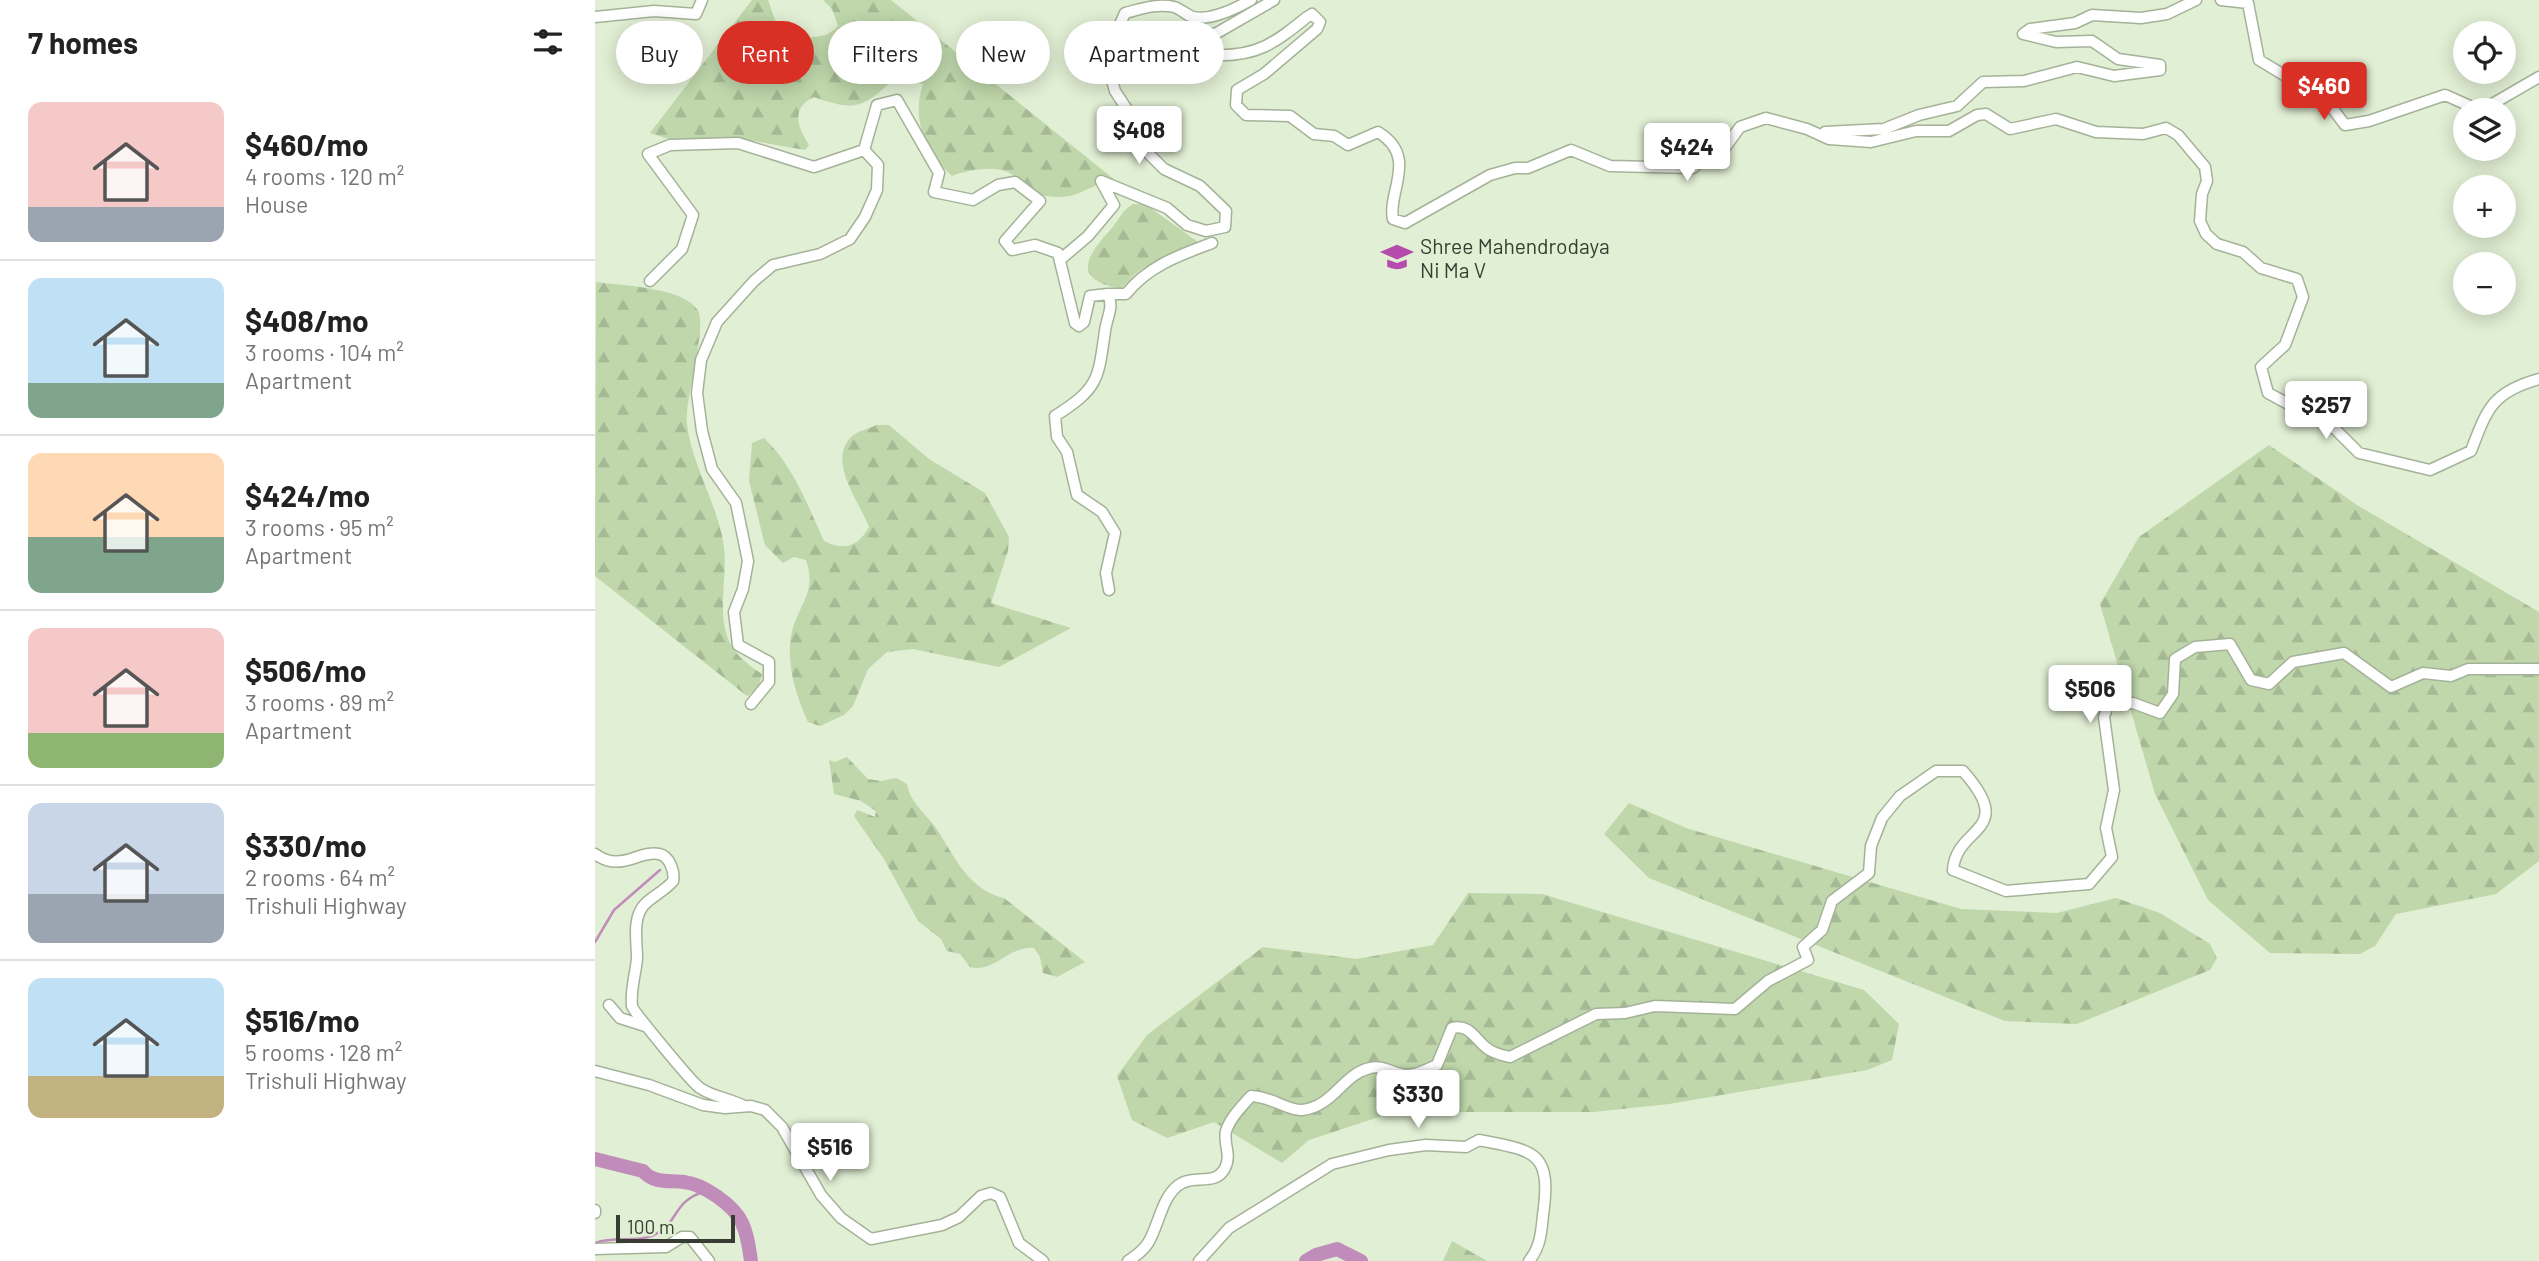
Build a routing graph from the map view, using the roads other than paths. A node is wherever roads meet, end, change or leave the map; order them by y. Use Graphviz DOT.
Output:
graph roads {
  1 [pos="702,0"];
  2 [pos="1251,0"];
  3 [pos="1274,0"];
  4 [pos="2196,0"];
  5 [pos="2221,0"];
  6 [pos="595,17"];
  7 [pos="2539,77"];
  8 [pos="2453,98"];
  9 [pos="2501,98"];
  10 [pos="1815,132"];
  11 [pos="864,150"];
  12 [pos="1212,243"];
  13 [pos="1061,259"];
  14 [pos="650,281"];
  15 [pos="1108,294"];
  16 [pos="2539,379"];
  17 [pos="1109,590"];
  18 [pos="2539,669"];
  19 [pos="751,704"];
  20 [pos="595,854"];
  21 [pos="609,1005"];
  22 [pos="645,1026"];
  23 [pos="595,1072"];
  24 [pos="744,1106"];
  25 [pos="595,1249"];
  26 [pos="709,1261"];
  27 [pos="1043,1261"];
  28 [pos="1128,1261"];
  29 [pos="1199,1261"];
  30 [pos="1529,1261"];
  1 -- 6 [label="street"];
  2 -- 13 [label="street"];
  3 -- 10 [label="street"];
  4 -- 10 [label="street"];
  5 -- 8 [label="street"];
  7 -- 9 [label="street"];
  10 -- 16 [label="street"];
  11 -- 13 [label="street"];
  11 -- 14 [label="street"];
  11 -- 19 [label="street"];
  12 -- 15 [label="street"];
  13 -- 15 [label="street"];
  15 -- 17 [label="street"];
  18 -- 28 [label="street"];
  20 -- 22 [label="street"];
  21 -- 22 [label="street"];
  22 -- 24 [label="street"];
  23 -- 24 [label="street"];
  24 -- 27 [label="street"];
  25 -- 26 [label="street"];
  29 -- 30 [label="street"];
}
